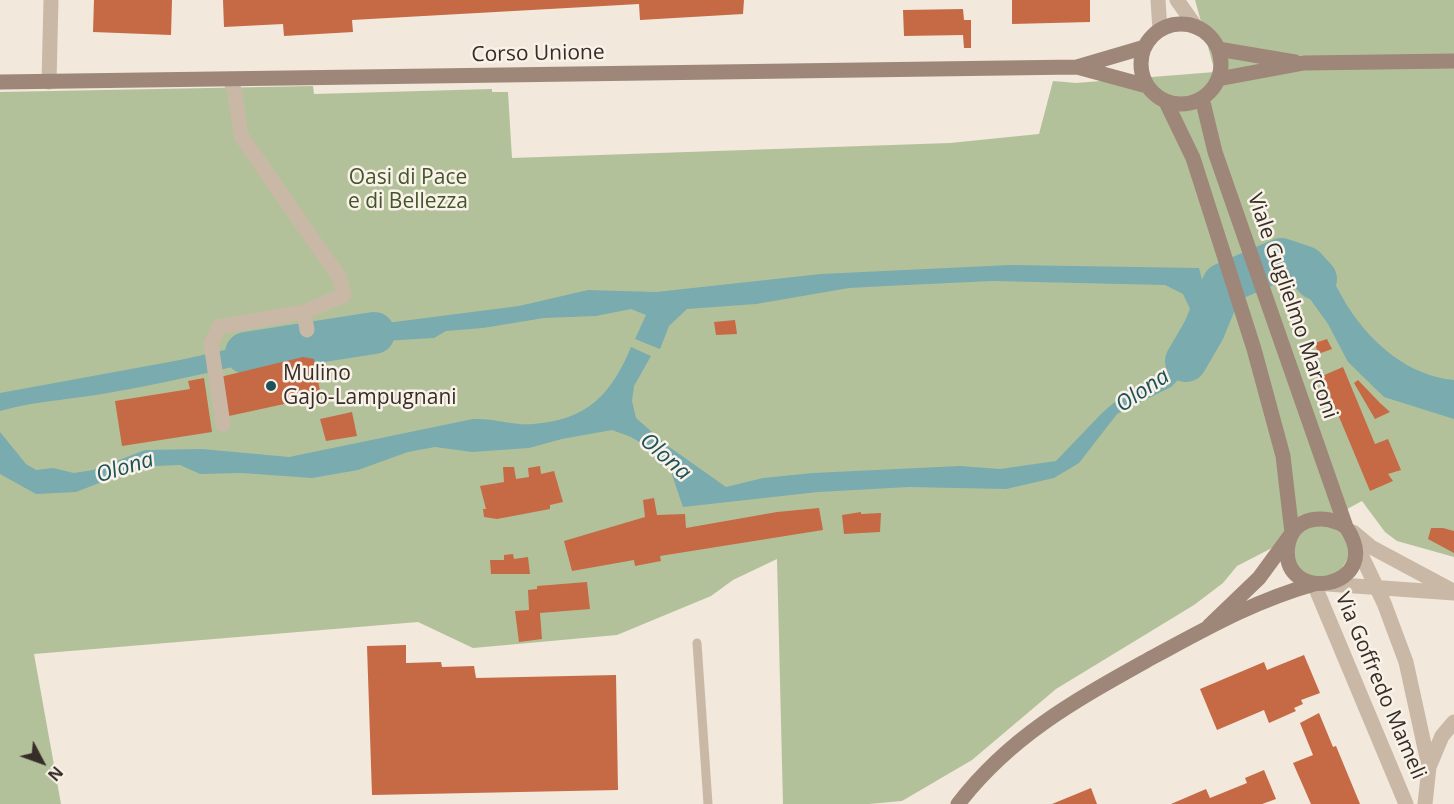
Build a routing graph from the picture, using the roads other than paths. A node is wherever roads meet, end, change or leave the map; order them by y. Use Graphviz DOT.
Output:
graph roads {
  1 [pos="51,0"];
  2 [pos="1158,0"];
  3 [pos="1177,0"];
  4 [pos="1196,27"];
  5 [pos="1160,30"];
  6 [pos="1145,47"];
  7 [pos="1218,49"];
  8 [pos="1454,61"];
  9 [pos="1304,63"];
  10 [pos="1077,67"];
  11 [pos="230,79"];
  12 [pos="1218,79"];
  13 [pos="0,82"];
  14 [pos="49,82"];
  15 [pos="1147,86"];
  16 [pos="1202,98"];
  17 [pos="1166,102"];
  18 [pos="304,312"];
  19 [pos="307,330"];
  20 [pos="224,424"];
  21 [pos="1346,527"];
  22 [pos="1292,533"];
  23 [pos="1355,542"];
  24 [pos="1320,584"];
  25 [pos="1376,586"];
  26 [pos="1454,592"];
  27 [pos="1209,626"];
  28 [pos="697,643"];
  29 [pos="1454,722"];
  30 [pos="1429,767"];
  31 [pos="708,804"];
  32 [pos="958,804"];
  33 [pos="1406,804"];
  34 [pos="1425,804"];
  1 -- 14 [label="street"];
  2 -- 5 [label="street"];
  3 -- 4 [label="street"];
  4 -- 5 [label="street"];
  4 -- 7 [label="street"];
  5 -- 6 [label="street"];
  6 -- 10 [label="street, Corso Unione"];
  6 -- 15 [label="street"];
  7 -- 9 [label="street"];
  7 -- 12 [label="street"];
  8 -- 9 [label="street"];
  9 -- 12 [label="street"];
  10 -- 11 [label="street, Corso Unione"];
  10 -- 15 [label="street, Corso Unione"];
  11 -- 14 [label="street, Corso Unione"];
  11 -- 18 [label="street"];
  12 -- 16 [label="street"];
  13 -- 14 [label="street, Corso Unione"];
  15 -- 17 [label="street"];
  16 -- 17 [label="street"];
  16 -- 21 [label="street, Viale Guglielmo Marconi"];
  17 -- 22 [label="street"];
  18 -- 19 [label="street"];
  18 -- 20 [label="street"];
  21 -- 22 [label="street"];
  21 -- 23 [label="street"];
  21 -- 26 [label="street"];
  22 -- 24 [label="street"];
  22 -- 27 [label="street"];
  23 -- 24 [label="street"];
  23 -- 25 [label="street, Via Goffredo Mameli"];
  24 -- 25 [label="street"];
  24 -- 27 [label="street"];
  24 -- 33 [label="street, Via Goffredo Mameli"];
  25 -- 26 [label="street"];
  25 -- 30 [label="street, Via Goffredo Mameli"];
  27 -- 32 [label="street"];
  28 -- 31 [label="lane"];
  29 -- 30 [label="street, Via Goffredo Mameli"];
  30 -- 34 [label="street, Via Goffredo Mameli"];
}
